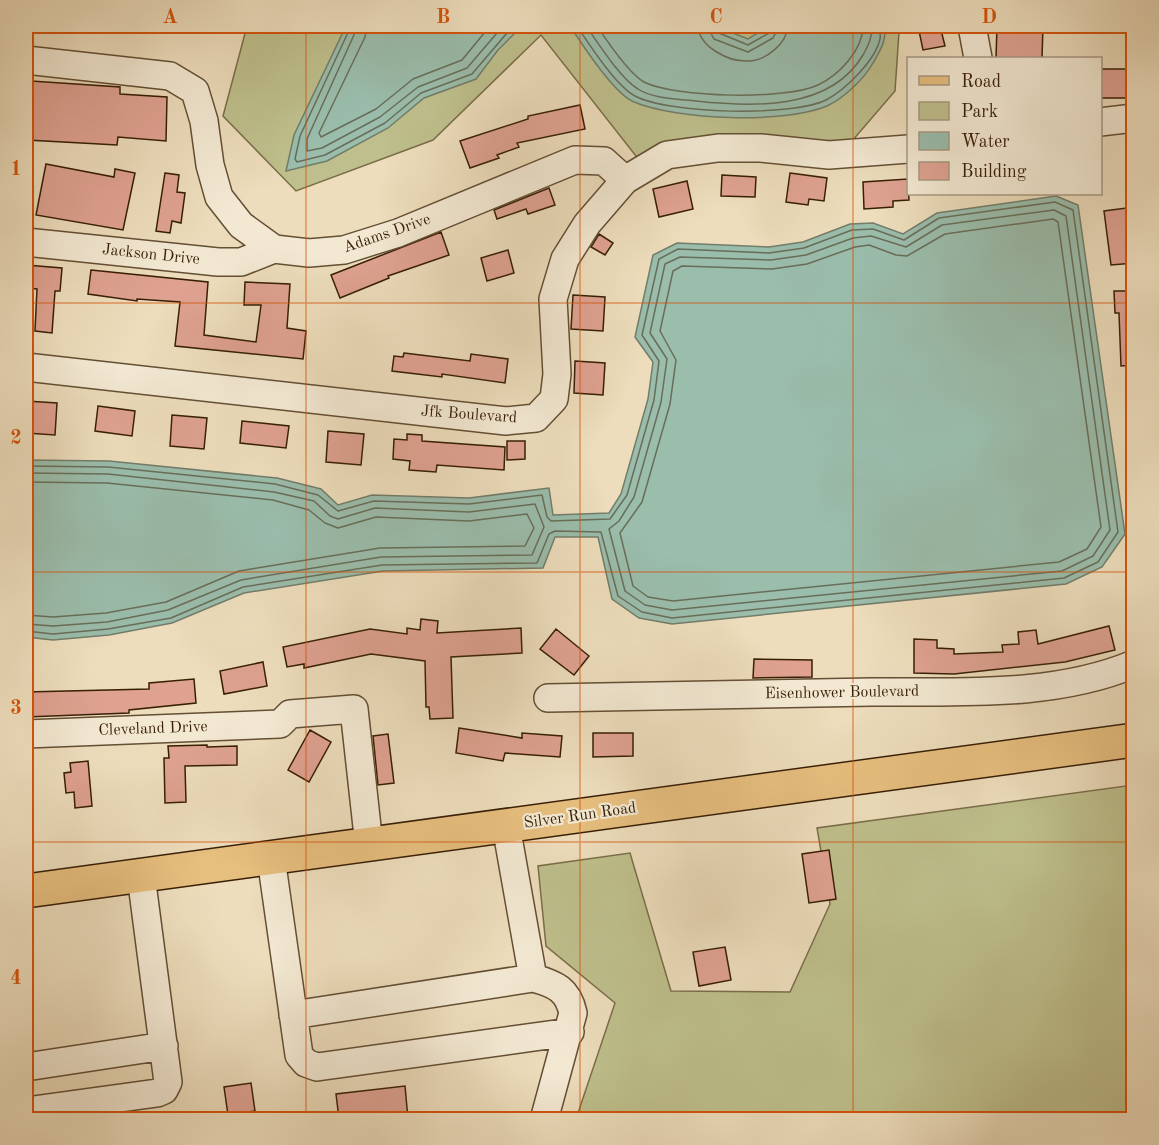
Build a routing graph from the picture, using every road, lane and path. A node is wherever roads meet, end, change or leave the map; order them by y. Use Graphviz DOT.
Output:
graph roads {
  1 [pos="972,26"];
  2 [pos="978,57"];
  3 [pos="26,60"];
  4 [pos="1134,118"];
  5 [pos="1102,122"];
  6 [pos="907,149"];
  7 [pos="625,180"];
  8 [pos="26,242"];
  9 [pos="274,249"];
  10 [pos="26,367"];
  11 [pos="1134,664"];
  12 [pos="548,698"];
  13 [pos="26,734"];
  14 [pos="1134,740"];
  15 [pos="506,826"];
  16 [pos="369,845"];
  17 [pos="271,858"];
  18 [pos="141,876"];
  19 [pos="26,891"];
  20 [pos="533,978"];
  21 [pos="293,1015"];
  22 [pos="570,1032"];
  23 [pos="164,1046"];
  24 [pos="26,1067"];
  25 [pos="26,1111"];
  26 [pos="543,1119"];
  1 -- 2 [label="street"];
  3 -- 9 [label="street, Adams Drive"];
  4 -- 5 [label="street"];
  6 -- 7 [label="street, Jfk Boulevard"];
  7 -- 9 [label="street, Adams Drive"];
  7 -- 10 [label="street, Jfk Boulevard"];
  8 -- 9 [label="street, Jackson Drive"];
  11 -- 12 [label="street, Eisenhower Boulevard"];
  13 -- 16 [label="street, Cleveland Drive"];
  14 -- 15 [label="main road, Silver Run Road"];
  15 -- 16 [label="main road, Silver Run Road"];
  15 -- 20 [label="street"];
  16 -- 17 [label="main road, Silver Run Road"];
  17 -- 18 [label="main road, Silver Run Road"];
  17 -- 21 [label="street"];
  18 -- 19 [label="main road, Silver Run Road"];
  18 -- 23 [label="street"];
  20 -- 21 [label="street"];
  20 -- 22 [label="street"];
  21 -- 22 [label="street"];
  22 -- 26 [label="street"];
  23 -- 24 [label="street"];
  23 -- 25 [label="street"];
}
